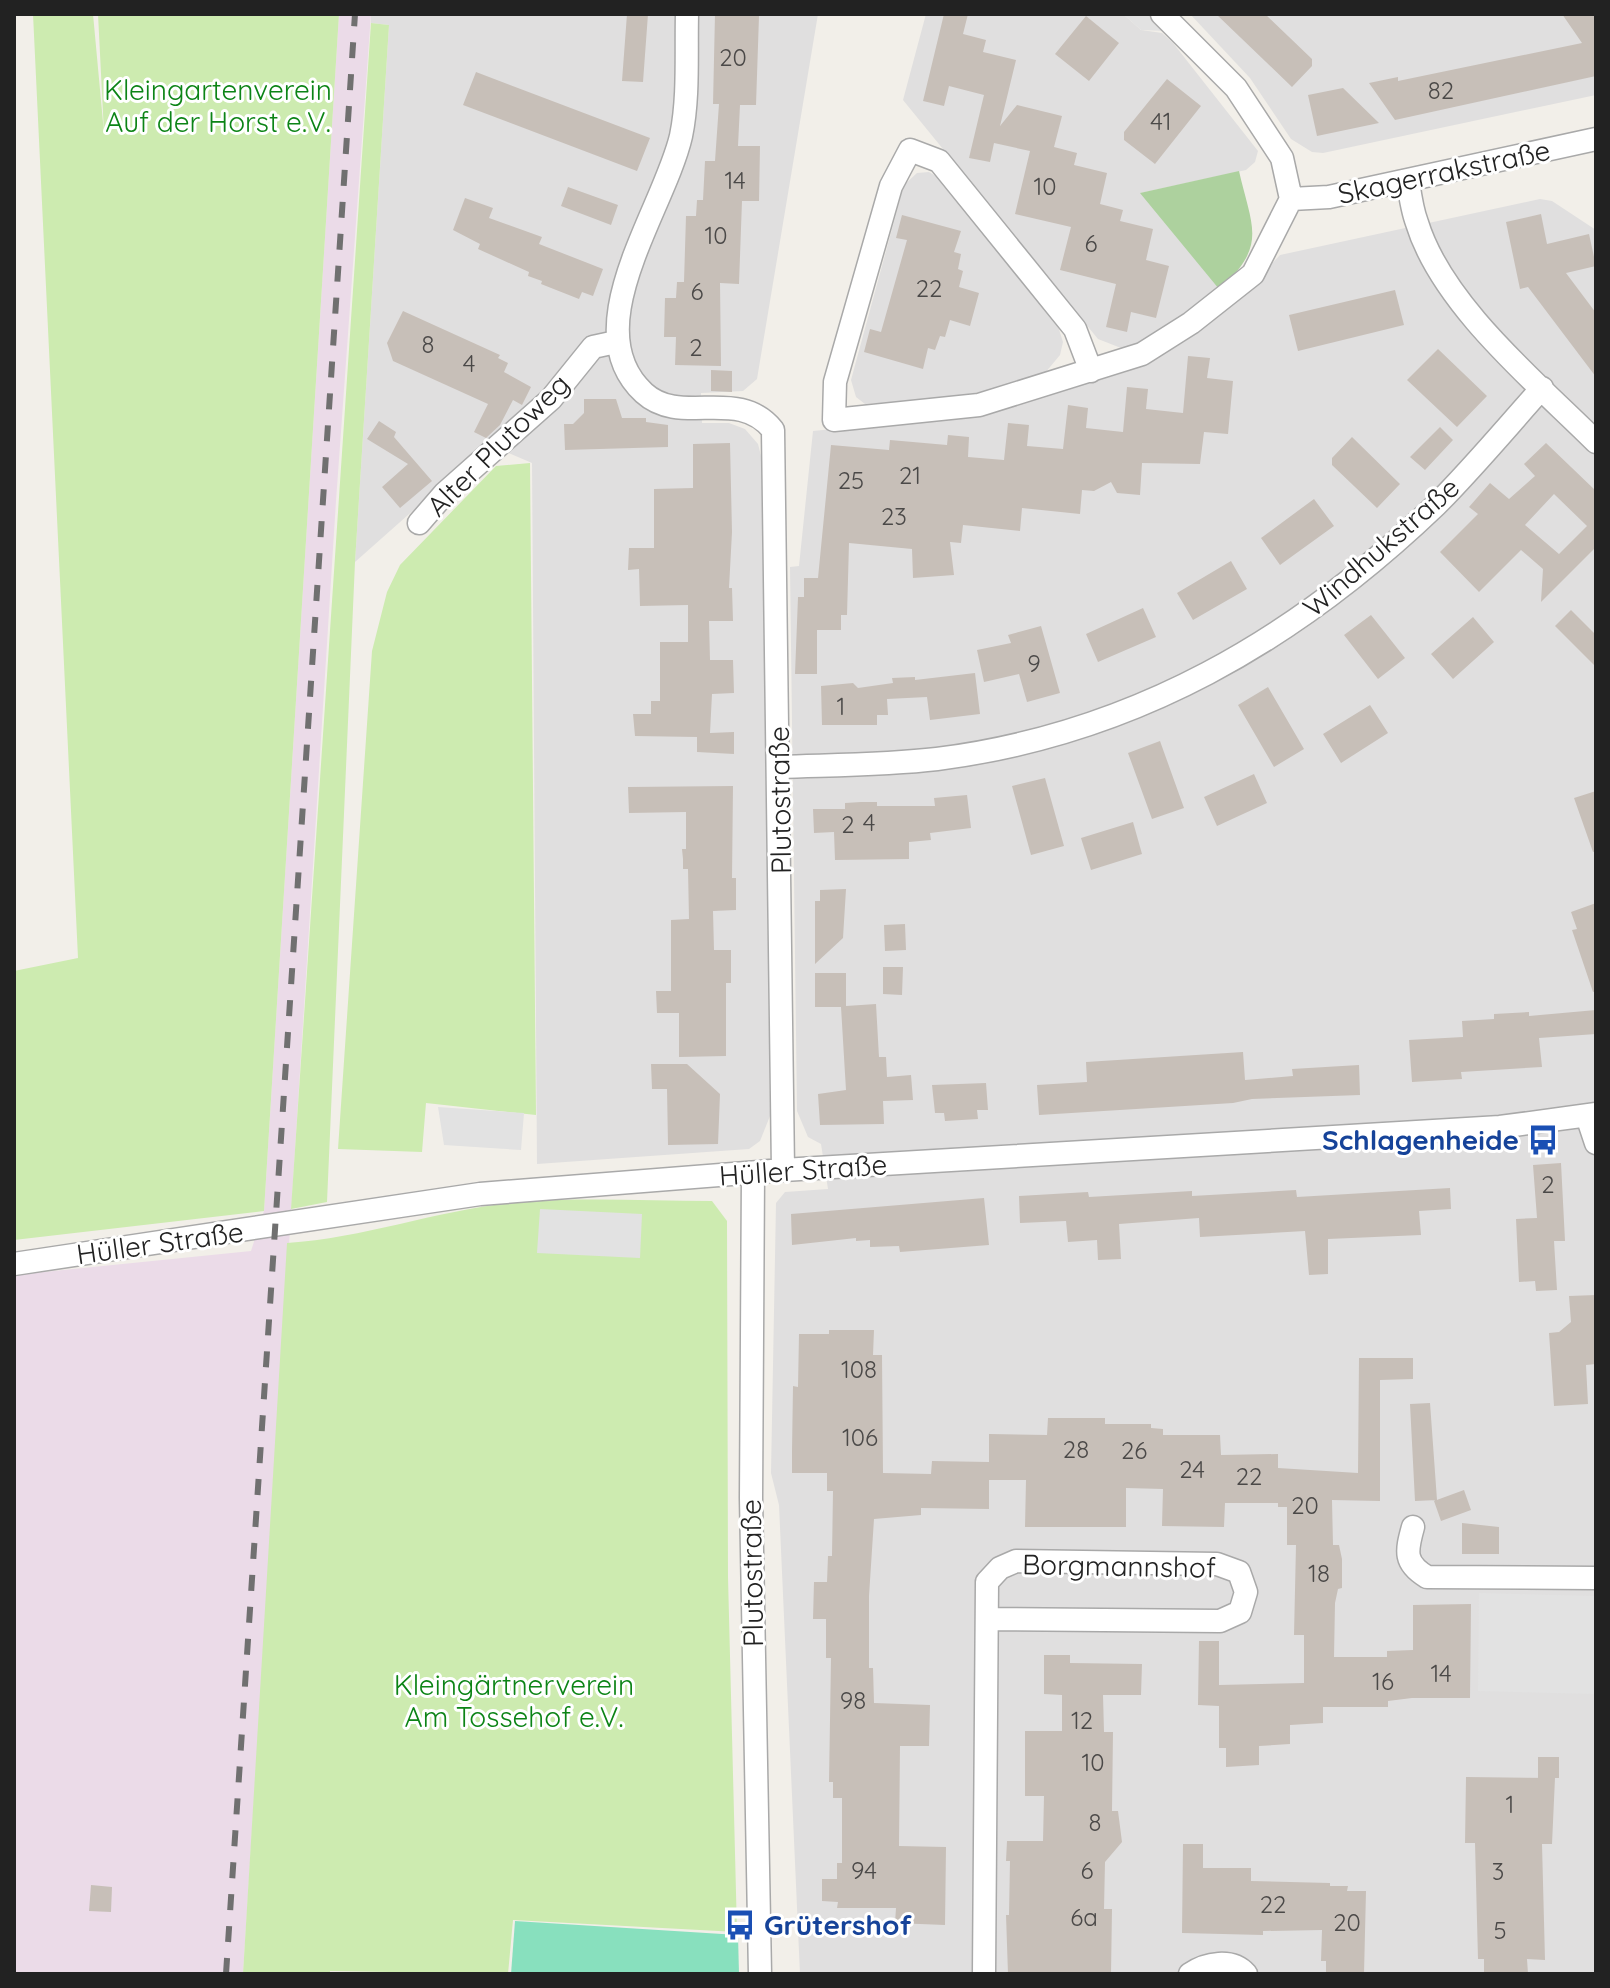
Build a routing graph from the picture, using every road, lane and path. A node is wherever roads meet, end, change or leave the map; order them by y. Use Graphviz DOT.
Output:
graph roads {
  1 [pos="687,14"];
  2 [pos="1162,14"];
  3 [pos="1596,139"];
  4 [pos="1408,181"];
  5 [pos="1291,199"];
  6 [pos="616,342"];
  7 [pos="1091,371"];
  8 [pos="1542,388"];
  9 [pos="1596,442"];
  10 [pos="419,523"];
  11 [pos="780,767"];
  12 [pos="1592,1115"];
  13 [pos="1596,1143"];
  14 [pos="783,1170"];
  15 [pos="753,1173"];
  16 [pos="14,1264"];
  17 [pos="1413,1527"];
  18 [pos="1596,1578"];
  19 [pos="989,1619"];
  20 [pos="760,1974"];
  21 [pos="984,1974"];
  22 [pos="1190,1974"];
  23 [pos="1246,1974"];
  1 -- 6 [label="street"];
  2 -- 5 [label="street"];
  3 -- 4 [label="street, Skagerrakstraße"];
  4 -- 5 [label="street, Skagerrakstraße"];
  4 -- 8 [label="street"];
  5 -- 7 [label="street"];
  6 -- 10 [label="street, Alter Plutoweg"];
  6 -- 11 [label="street, Plutostraße"];
  7 -- 7 [label="street"];
  8 -- 9 [label="street"];
  8 -- 11 [label="street, Windhukstraße"];
  11 -- 14 [label="street, Plutostraße"];
  12 -- 13 [label="street"];
  12 -- 14 [label="street, Hüller Straße"];
  14 -- 15 [label="street, Hüller Straße"];
  15 -- 16 [label="street, Hüller Straße"];
  15 -- 20 [label="street, Plutostraße"];
  17 -- 18 [label="street"];
  19 -- 19 [label="street, Borgmannshof"];
  19 -- 21 [label="street, Borgmannshof"];
  22 -- 23 [label="street"];
}
